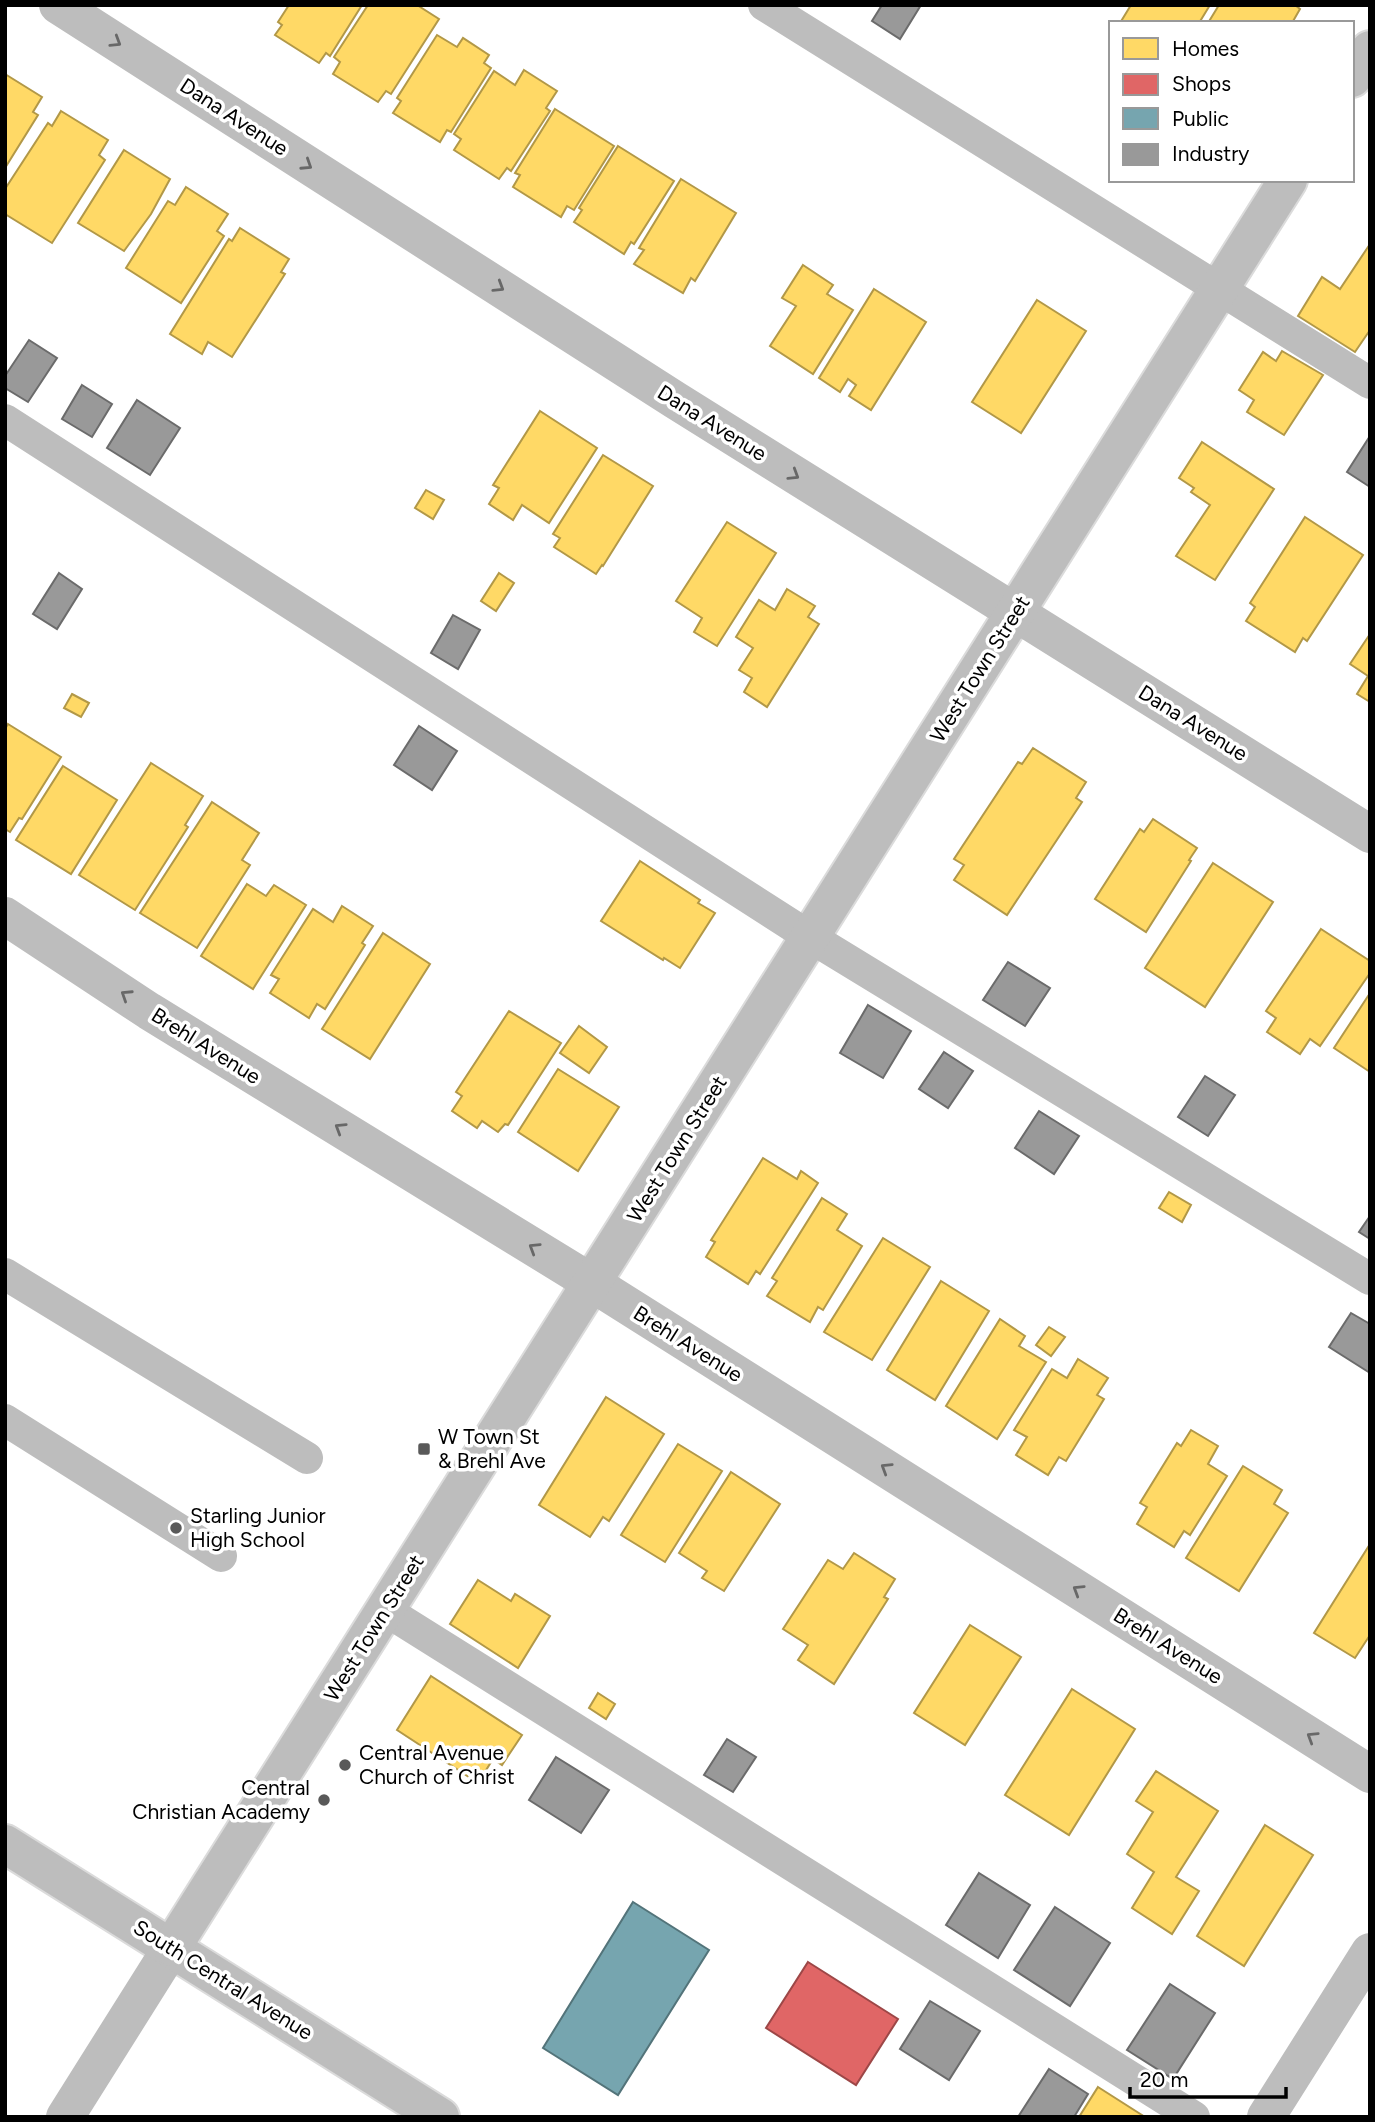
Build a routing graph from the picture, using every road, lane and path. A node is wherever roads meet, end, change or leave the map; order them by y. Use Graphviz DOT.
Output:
graph roads {
  1 [pos="58,5"];
  2 [pos="764,5"];
  3 [pos="1370,50"];
  4 [pos="1354,75"];
  5 [pos="1287,182"];
  6 [pos="1220,289"];
  7 [pos="1370,383"];
  8 [pos="5,420"];
  9 [pos="1015,613"];
  10 [pos="1370,834"];
  11 [pos="5,916"];
  12 [pos="810,937"];
  13 [pos="5,1275"];
  14 [pos="1370,1279"];
  15 [pos="592,1283"];
  16 [pos="5,1420"];
  17 [pos="307,1458"];
  18 [pos="221,1556"];
  19 [pos="385,1610"];
  20 [pos="1370,1774"];
  21 [pos="5,1844"];
  22 [pos="172,1947"];
  23 [pos="1370,1952"];
  24 [pos="65,2117"];
  25 [pos="440,2117"];
  26 [pos="1195,2117"];
  27 [pos="1266,2117"];
  1 -- 9 [label="street, Dana Avenue, one-way"];
  2 -- 6 [label="lane"];
  3 -- 4 [label="street"];
  5 -- 6 [label="street, West Town Street"];
  6 -- 7 [label="lane"];
  6 -- 9 [label="street, West Town Street"];
  8 -- 12 [label="lane"];
  9 -- 10 [label="street, Dana Avenue"];
  9 -- 12 [label="street, West Town Street"];
  15 -- 11 [label="street, Brehl Avenue, one-way"];
  12 -- 14 [label="lane"];
  12 -- 15 [label="street, West Town Street"];
  13 -- 17 [label="lane"];
  15 -- 19 [label="street, West Town Street"];
  20 -- 15 [label="street, Brehl Avenue, one-way"];
  16 -- 18 [label="lane"];
  19 -- 22 [label="street, West Town Street"];
  19 -- 26 [label="lane"];
  21 -- 22 [label="street, South Central Avenue"];
  22 -- 24 [label="street, West Town Street"];
  22 -- 25 [label="street, South Central Avenue"];
  23 -- 27 [label="street"];
}
